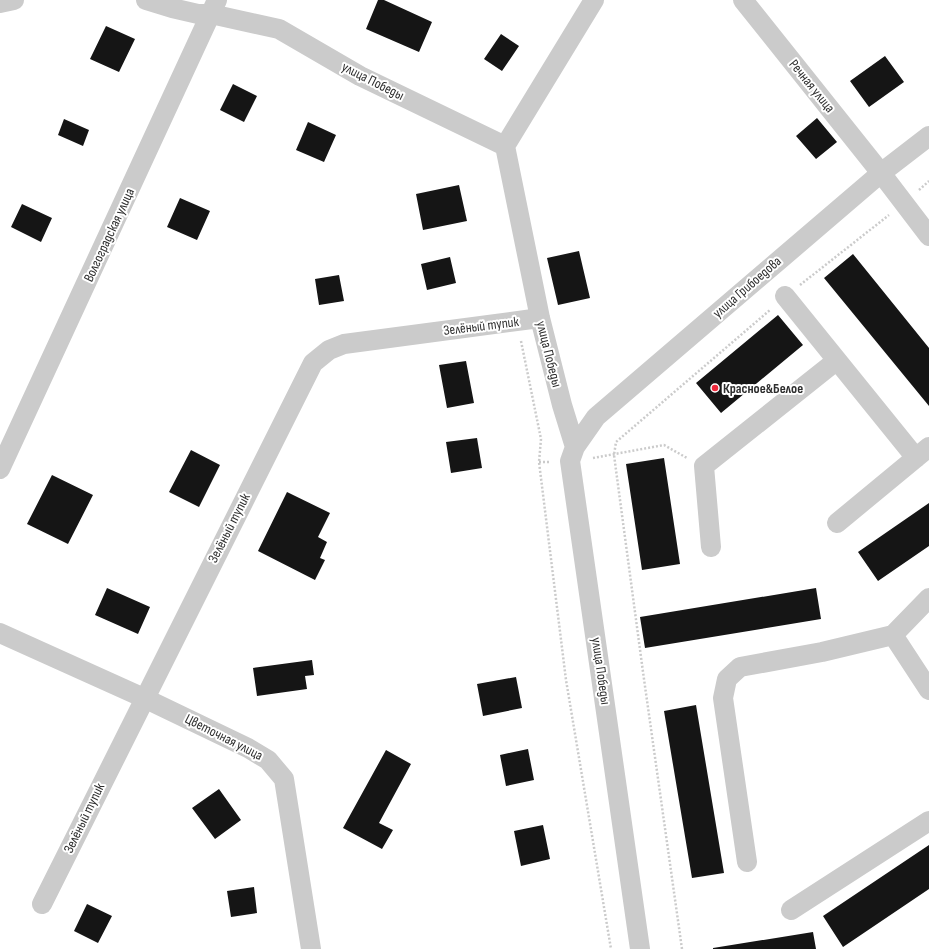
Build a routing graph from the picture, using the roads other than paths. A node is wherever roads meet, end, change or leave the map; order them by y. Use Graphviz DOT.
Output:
graph roads {
  1 [pos="14,0"];
  2 [pos="146,0"];
  3 [pos="594,0"];
  4 [pos="743,0"];
  5 [pos="0,3"];
  6 [pos="212,5"];
  7 [pos="929,136"];
  8 [pos="505,146"];
  9 [pos="881,173"];
  10 [pos="929,236"];
  11 [pos="785,296"];
  12 [pos="531,320"];
  13 [pos="836,361"];
  14 [pos="923,452"];
  15 [pos="573,454"];
  16 [pos="0,469"];
  17 [pos="837,523"];
  18 [pos="712,547"];
  19 [pos="929,598"];
  20 [pos="0,633"];
  21 [pos="893,635"];
  22 [pos="929,690"];
  23 [pos="144,698"];
  24 [pos="929,821"];
  25 [pos="747,862"];
  26 [pos="42,904"];
  27 [pos="791,910"];
  28 [pos="310,949"];
  29 [pos="640,949"];
  1 -- 5 [label="street"];
  2 -- 6 [label="street, улица Победы"];
  3 -- 8 [label="street"];
  4 -- 9 [label="street, Речная улица"];
  6 -- 8 [label="street, улица Победы"];
  6 -- 16 [label="street, Волгоградская улица"];
  7 -- 9 [label="street, улица Грибоедова"];
  8 -- 12 [label="street, улица Победы"];
  9 -- 10 [label="street, Речная улица"];
  9 -- 15 [label="street, улица Грибоедова"];
  11 -- 13 [label="street"];
  12 -- 15 [label="street, улица Победы"];
  12 -- 23 [label="street, Зелёный тупик"];
  13 -- 14 [label="street"];
  13 -- 18 [label="street"];
  14 -- 17 [label="street"];
  15 -- 29 [label="street, улица Победы"];
  19 -- 21 [label="street"];
  20 -- 23 [label="street, Цветочная улица"];
  21 -- 22 [label="street"];
  21 -- 25 [label="street"];
  23 -- 26 [label="street, Зелёный тупик"];
  23 -- 28 [label="street, Цветочная улица"];
  24 -- 27 [label="street"];
}
